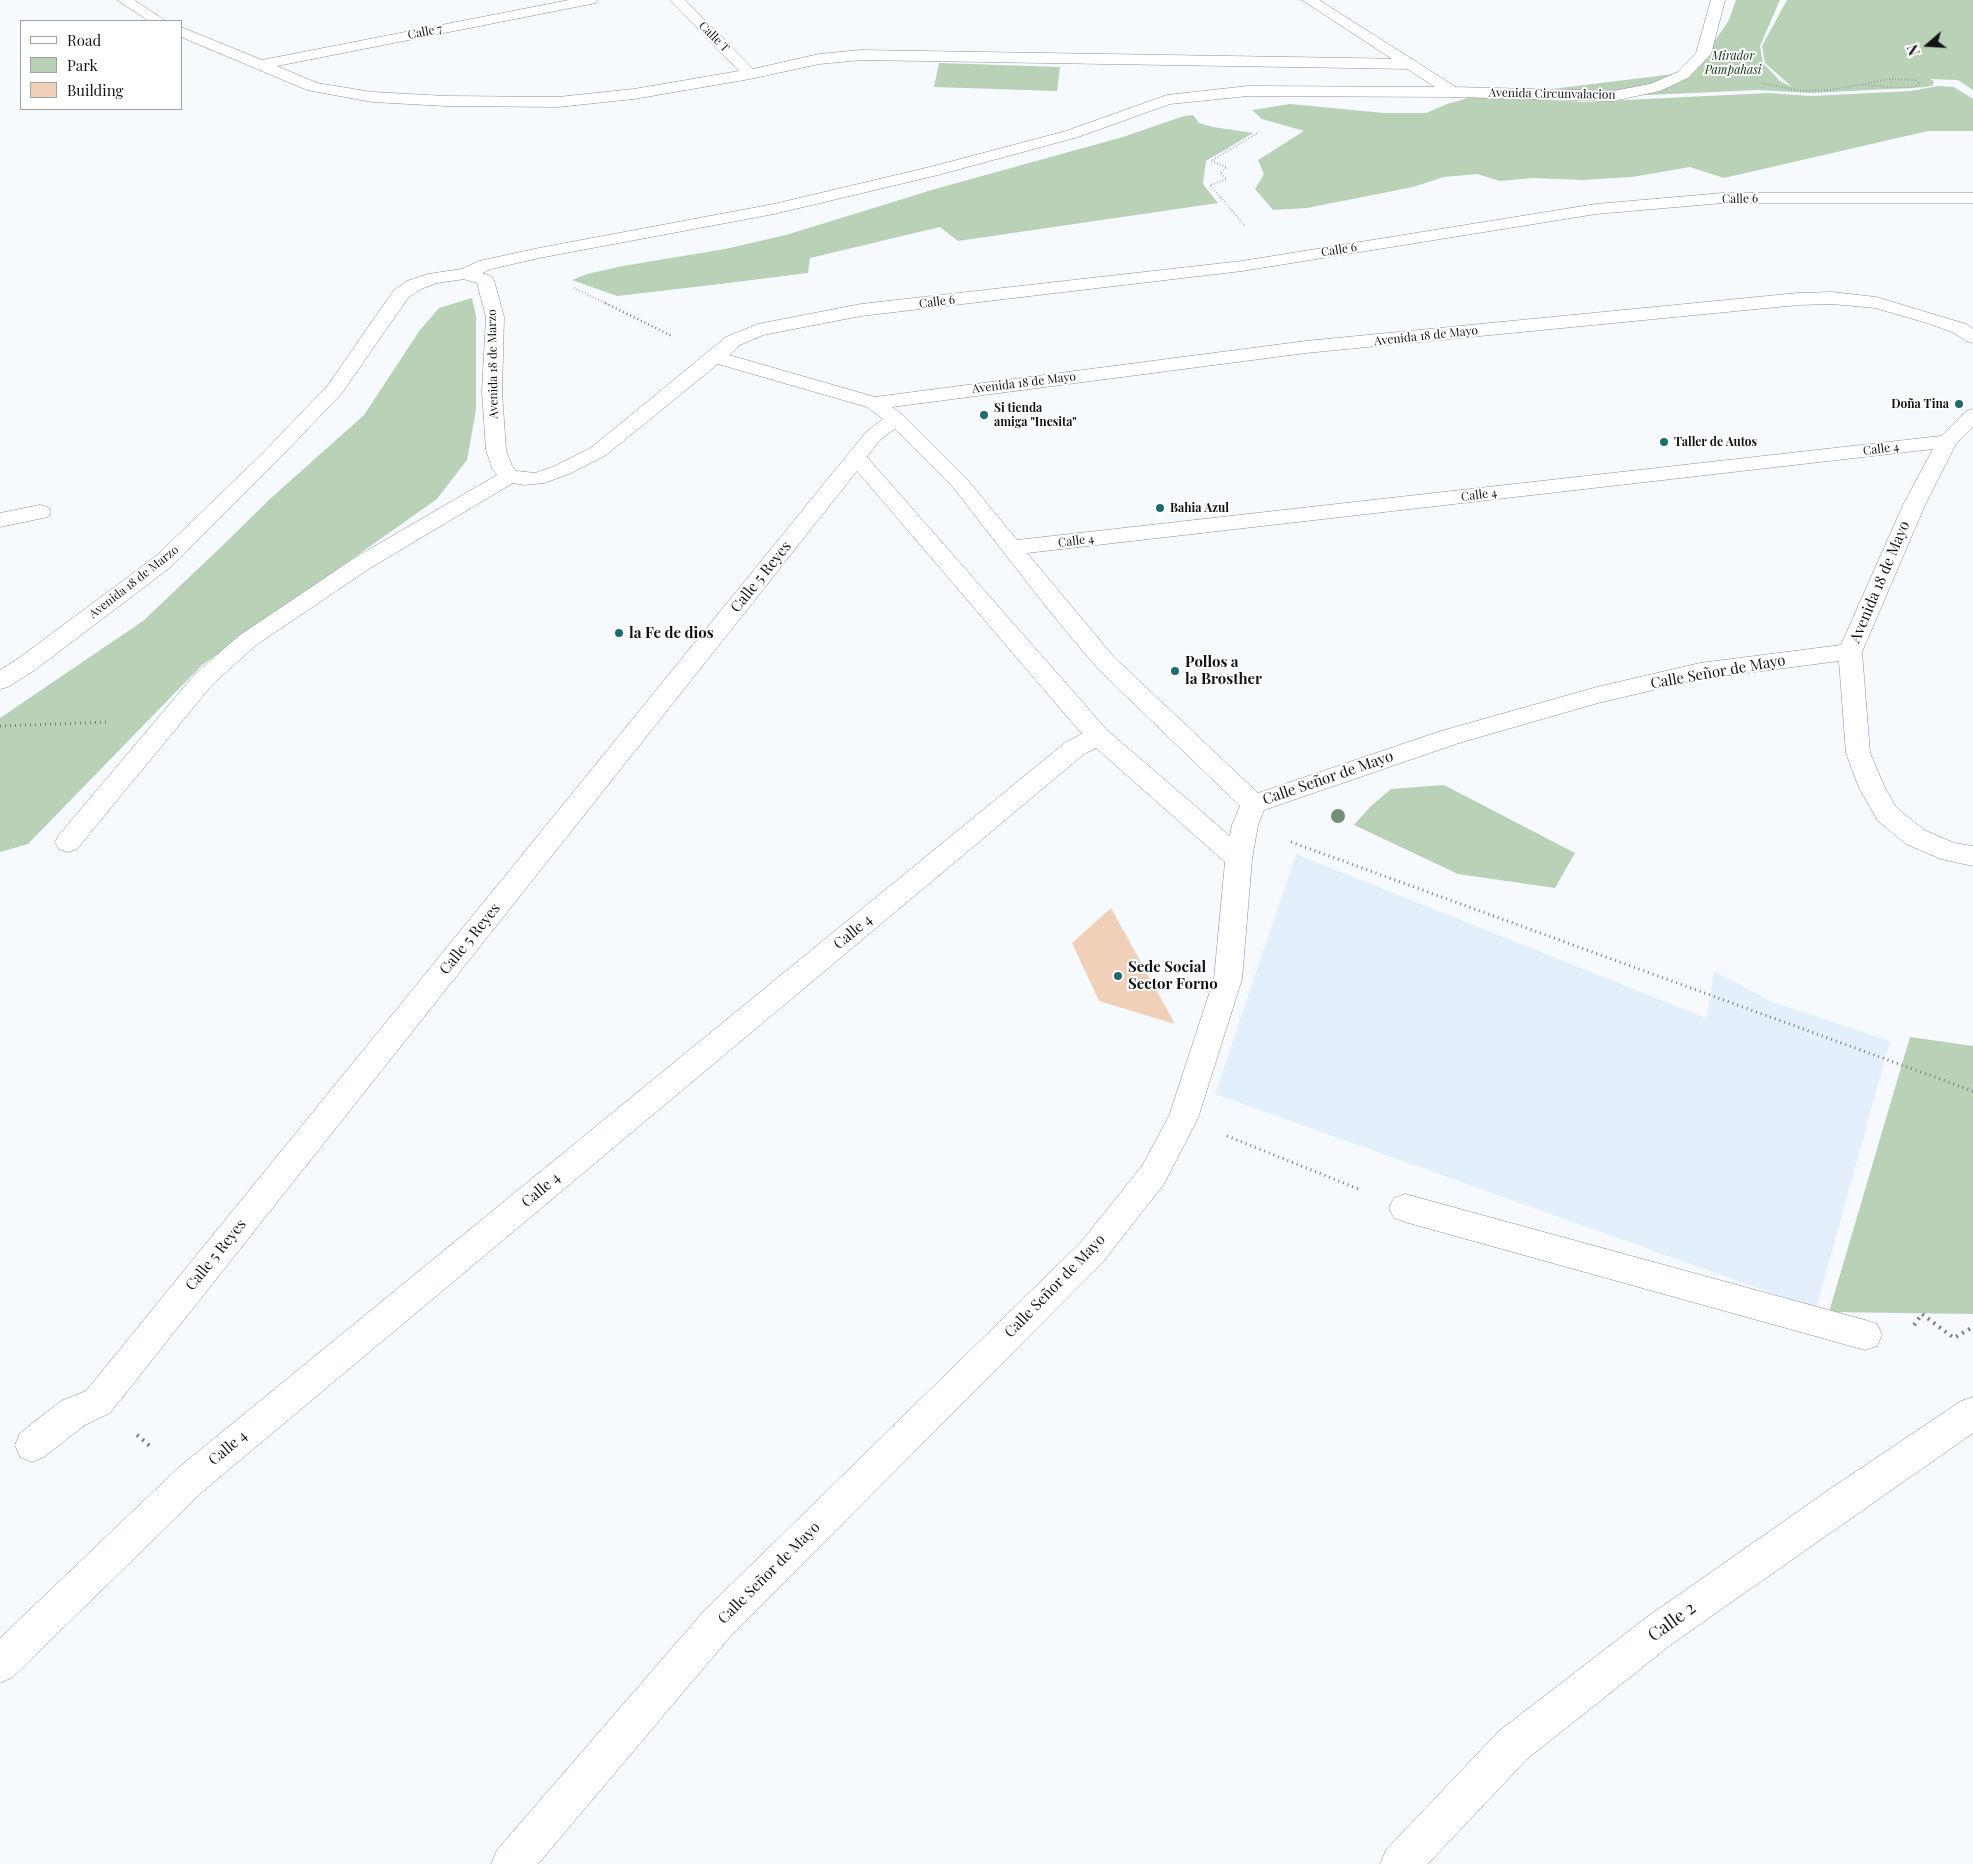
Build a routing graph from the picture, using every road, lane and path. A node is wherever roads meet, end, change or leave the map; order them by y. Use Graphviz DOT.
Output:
graph roads {
  1 [pos="124,0"];
  2 [pos="591,0"];
  3 [pos="677,0"];
  4 [pos="1309,0"];
  5 [pos="1718,0"];
  6 [pos="158,20"];
  7 [pos="182,31"];
  8 [pos="1411,64"];
  9 [pos="258,65"];
  10 [pos="750,74"];
  11 [pos="1762,83"];
  12 [pos="1862,85"];
  13 [pos="1453,92"];
  14 [pos="1255,127"];
  15 [pos="1973,198"];
  16 [pos="539,253"];
  17 [pos="1273,261"];
  18 [pos="466,274"];
  19 [pos="1973,337"];
  20 [pos="715,357"];
  21 [pos="874,403"];
  22 [pos="1973,415"];
  23 [pos="896,419"];
  24 [pos="1946,441"];
  25 [pos="856,457"];
  26 [pos="510,476"];
  27 [pos="40,512"];
  28 [pos="0,520"];
  29 [pos="1010,548"];
  30 [pos="1850,652"];
  31 [pos="0,681"];
  32 [pos="114,722"];
  33 [pos="0,726"];
  34 [pos="1098,736"];
  35 [pos="1250,814"];
  36 [pos="68,842"];
  37 [pos="1973,856"];
  38 [pos="1239,859"];
  39 [pos="1973,1090"];
  40 [pos="1183,1118"];
  41 [pos="1406,1208"];
  42 [pos="1973,1327"];
  43 [pos="1865,1335"];
  44 [pos="98,1402"];
  45 [pos="1973,1413"];
  46 [pos="32,1446"];
  47 [pos="190,1480"];
  48 [pos="0,1664"];
  49 [pos="511,1864"];
  50 [pos="1400,1864"];
  1 -- 6 [label="street"];
  2 -- 9 [label="street, Calle 7"];
  3 -- 10 [label="street, Calle T"];
  4 -- 8 [label="street"];
  5 -- 13 [label="street, Avenida Circunvalacion"];
  7 -- 9 [label="street"];
  8 -- 10 [label="street"];
  8 -- 13 [label="street"];
  9 -- 10 [label="street"];
  11 -- 12 [label="path"];
  12 -- 12 [label="path"];
  13 -- 16 [label="street, Avenida Circunvalacion"];
  14 -- 17 [label="path"];
  15 -- 17 [label="street, Calle 6"];
  16 -- 18 [label="street, Avenida Circunvalacion"];
  16 -- 20 [label="path"];
  17 -- 20 [label="street, Calle 6"];
  18 -- 26 [label="street, Avenida 18 de Marzo"];
  18 -- 31 [label="street, Avenida 18 de Marzo"];
  19 -- 21 [label="street, Avenida 18 de Mayo"];
  20 -- 21 [label="street"];
  20 -- 26 [label="street"];
  21 -- 23 [label="street"];
  22 -- 24 [label="street, Avenida 18 de Mayo"];
  23 -- 25 [label="street, Calle 5 Reyes"];
  23 -- 29 [label="street"];
  24 -- 29 [label="street, Calle 4"];
  24 -- 30 [label="street, Avenida 18 de Mayo"];
  25 -- 34 [label="street"];
  25 -- 44 [label="street, Calle 5 Reyes"];
  26 -- 36 [label="street"];
  27 -- 28 [label="street"];
  29 -- 35 [label="street"];
  30 -- 35 [label="street, Calle Señor de Mayo"];
  30 -- 37 [label="street, Avenida 18 de Mayo"];
  32 -- 33 [label="path"];
  34 -- 38 [label="street"];
  34 -- 47 [label="street, Calle 4"];
  35 -- 38 [label="street, Calle Señor de Mayo"];
  35 -- 39 [label="path"];
  38 -- 40 [label="street, Calle Señor de Mayo"];
  40 -- 41 [label="path"];
  40 -- 49 [label="street, Calle Señor de Mayo"];
  41 -- 43 [label="street"];
  42 -- 43 [label="path"];
  44 -- 46 [label="street, Calle 5 Reyes"];
  44 -- 47 [label="path"];
  45 -- 50 [label="street, Calle 2"];
  47 -- 48 [label="street, Calle 4"];
}
